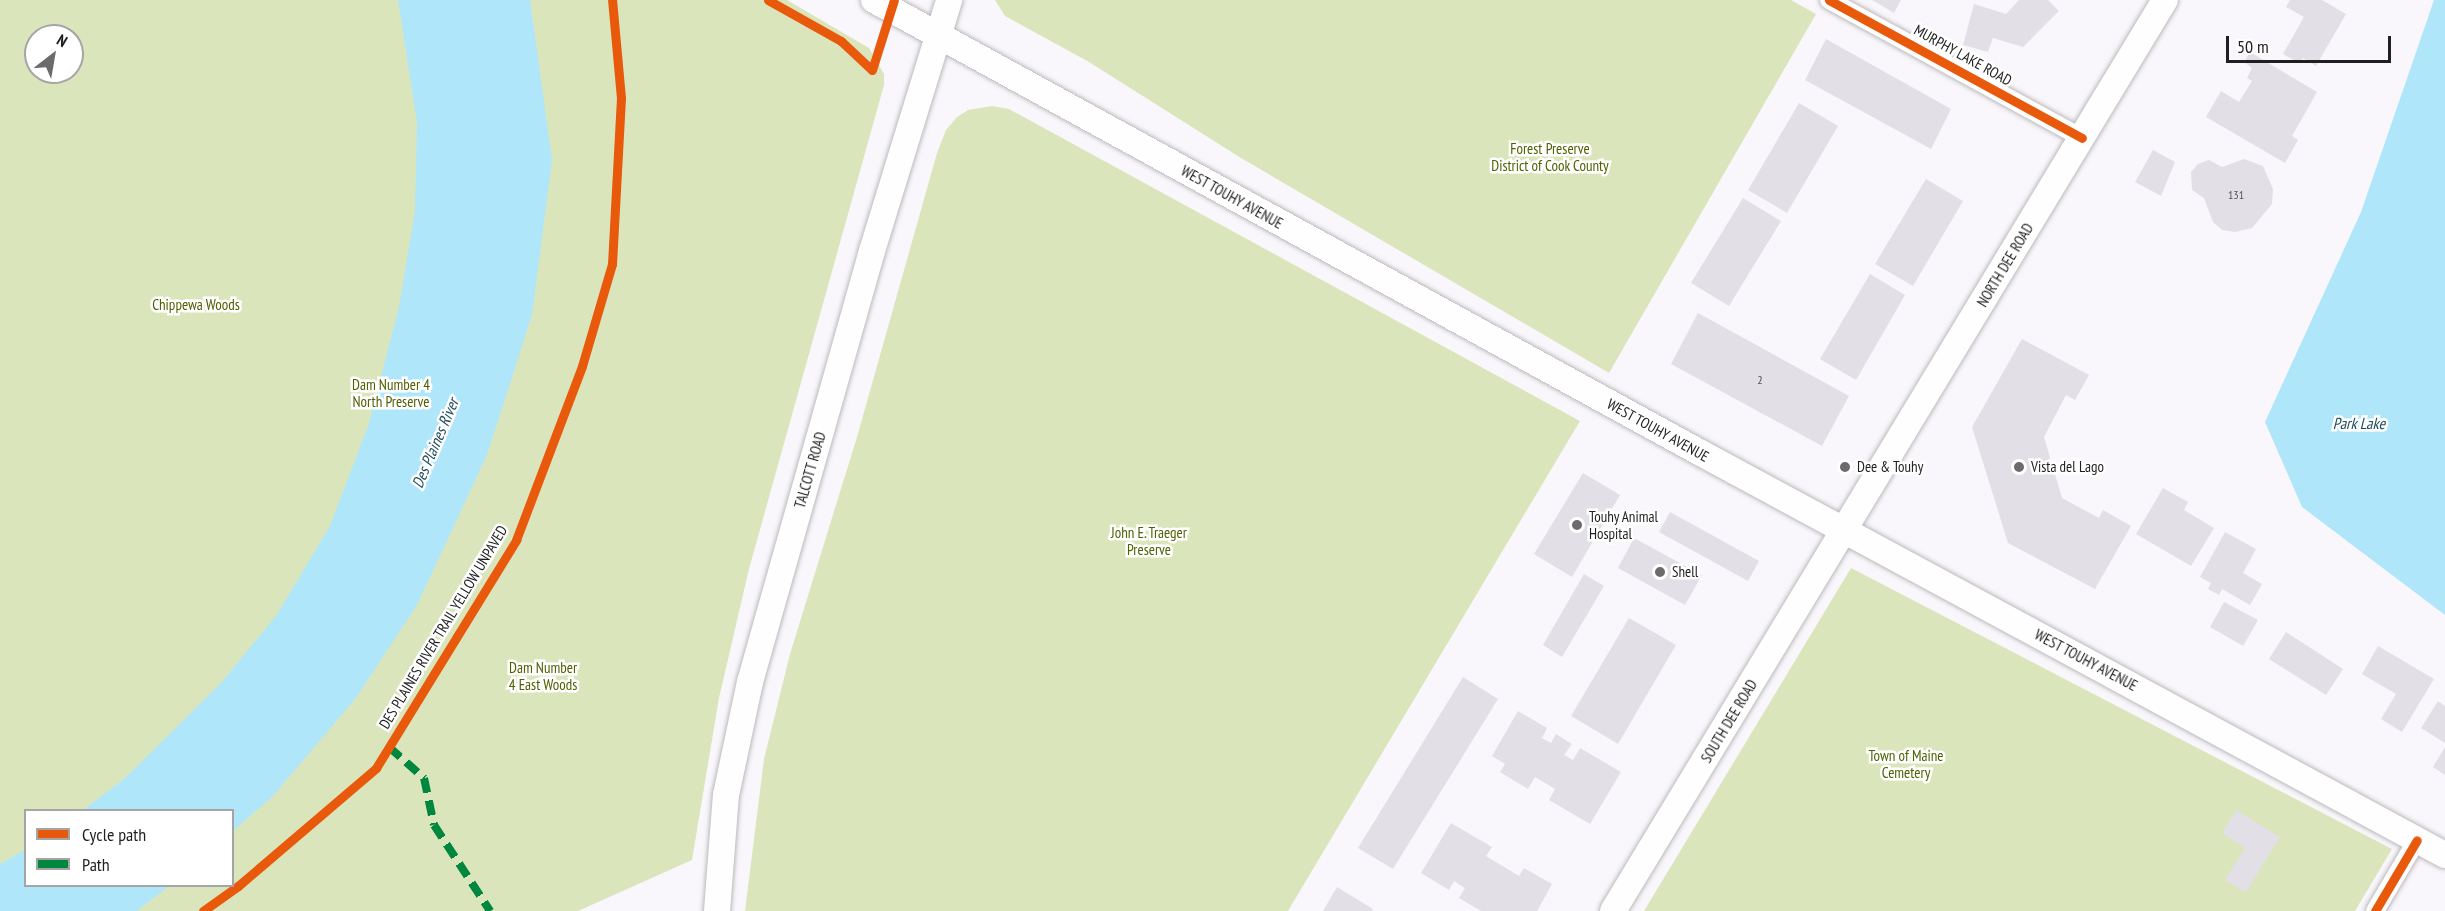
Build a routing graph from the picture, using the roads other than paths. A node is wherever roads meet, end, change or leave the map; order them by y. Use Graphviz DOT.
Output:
graph roads {
  1 [pos="874,0"];
  2 [pos="949,0"];
  3 [pos="1829,0"];
  4 [pos="2165,0"];
  5 [pos="938,37"];
  6 [pos="2082,138"];
  7 [pos="1845,531"];
  8 [pos="2417,840"];
  9 [pos="2445,855"];
  10 [pos="717,911"];
  11 [pos="1613,911"];
  12 [pos="2375,911"];
  1 -- 5 [label="main road, WEST TOUHY AVENUE"];
  2 -- 5 [label="main road, TALCOTT ROAD"];
  3 -- 6 [label="street, MURPHY LAKE ROAD"];
  4 -- 6 [label="main road, NORTH DEE ROAD"];
  5 -- 7 [label="main road, WEST TOUHY AVENUE"];
  5 -- 10 [label="main road, TALCOTT ROAD"];
  6 -- 7 [label="main road, NORTH DEE ROAD"];
  7 -- 8 [label="main road, WEST TOUHY AVENUE"];
  7 -- 11 [label="main road, SOUTH DEE ROAD"];
  8 -- 9 [label="main road, WEST TOUHY AVENUE"];
  8 -- 12 [label="street"];
}
